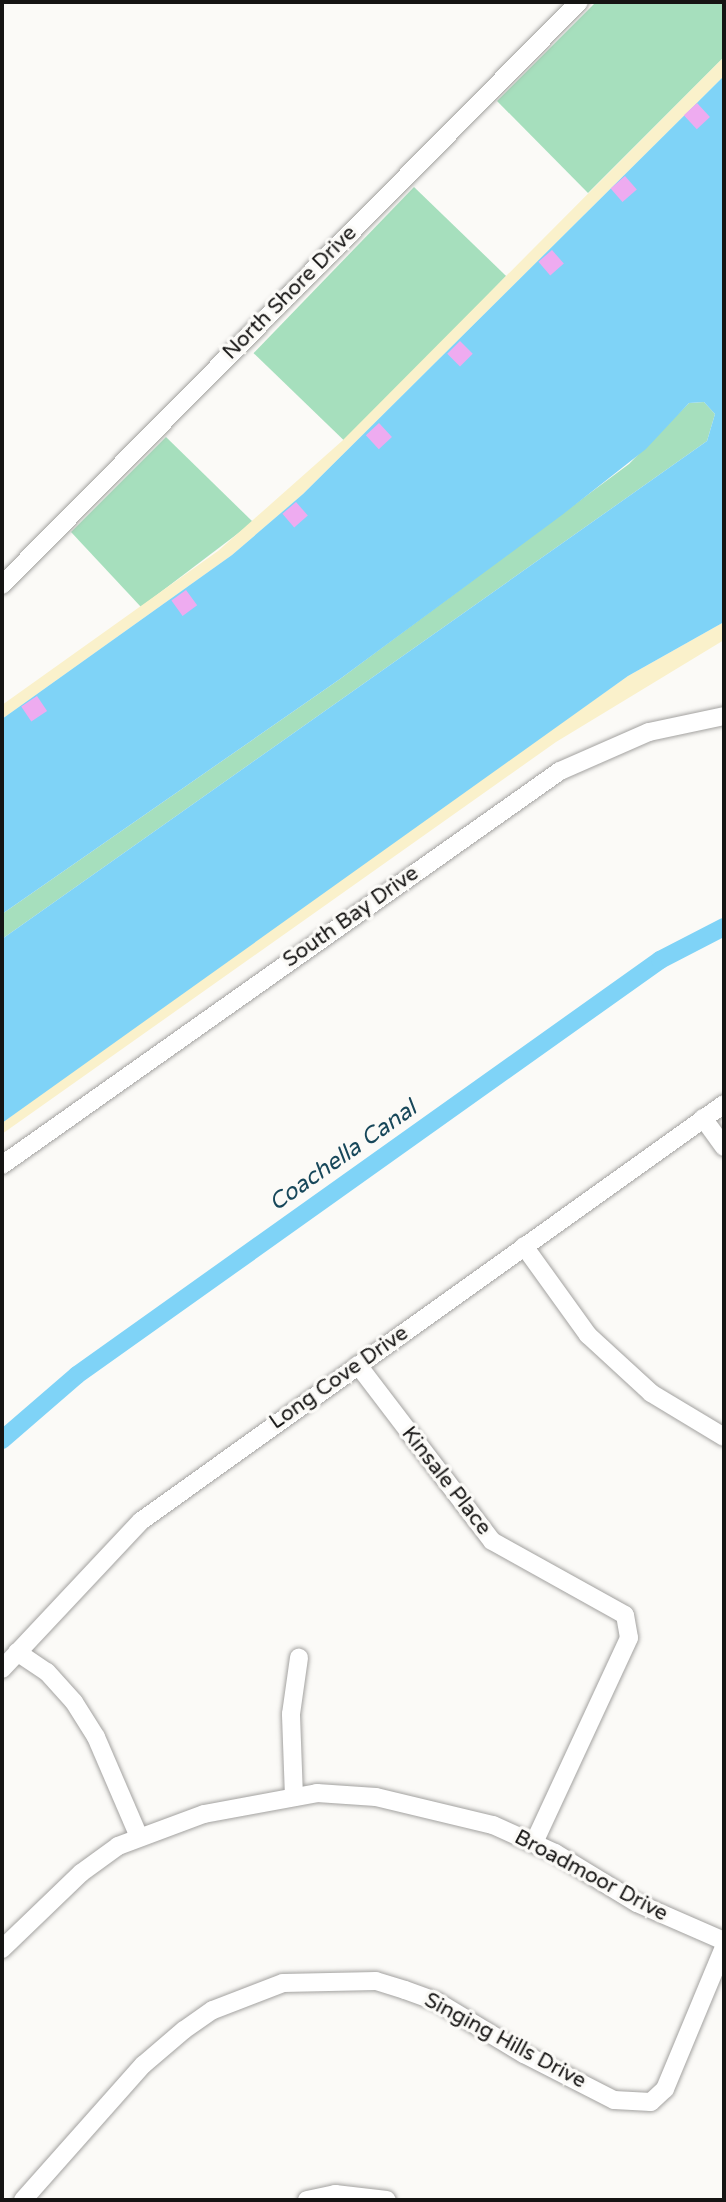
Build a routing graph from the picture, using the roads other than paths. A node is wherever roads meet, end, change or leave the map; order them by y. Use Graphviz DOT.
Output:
graph roads {
  1 [pos="579,2"];
  2 [pos="2,584"];
  3 [pos="724,716"];
  4 [pos="724,1104"];
  5 [pos="704,1118"];
  6 [pos="724,1147"];
  7 [pos="2,1165"];
  8 [pos="524,1246"];
  9 [pos="358,1365"];
  10 [pos="724,1437"];
  11 [pos="17,1652"];
  12 [pos="299,1658"];
  13 [pos="2,1669"];
  14 [pos="294,1797"];
  15 [pos="139,1837"];
  16 [pos="534,1843"];
  17 [pos="724,1941"];
  18 [pos="724,1947"];
  19 [pos="2,1949"];
  20 [pos="23,2200"];
  21 [pos="307,2200"];
  22 [pos="387,2200"];
  1 -- 2 [label="street, North Shore Drive"];
  3 -- 7 [label="street, South Bay Drive"];
  4 -- 5 [label="street, Long Cove Drive"];
  5 -- 6 [label="street"];
  5 -- 8 [label="street, Long Cove Drive"];
  8 -- 9 [label="street, Long Cove Drive"];
  8 -- 10 [label="street"];
  9 -- 11 [label="street, Long Cove Drive"];
  9 -- 16 [label="street, Kinsale Place"];
  11 -- 13 [label="street, Long Cove Drive"];
  11 -- 15 [label="street"];
  12 -- 14 [label="street"];
  14 -- 15 [label="street, Broadmoor Drive"];
  14 -- 16 [label="street, Broadmoor Drive"];
  15 -- 19 [label="street, Broadmoor Drive"];
  16 -- 17 [label="street, Broadmoor Drive"];
  18 -- 20 [label="street, Singing Hills Drive"];
  21 -- 22 [label="street"];
}
